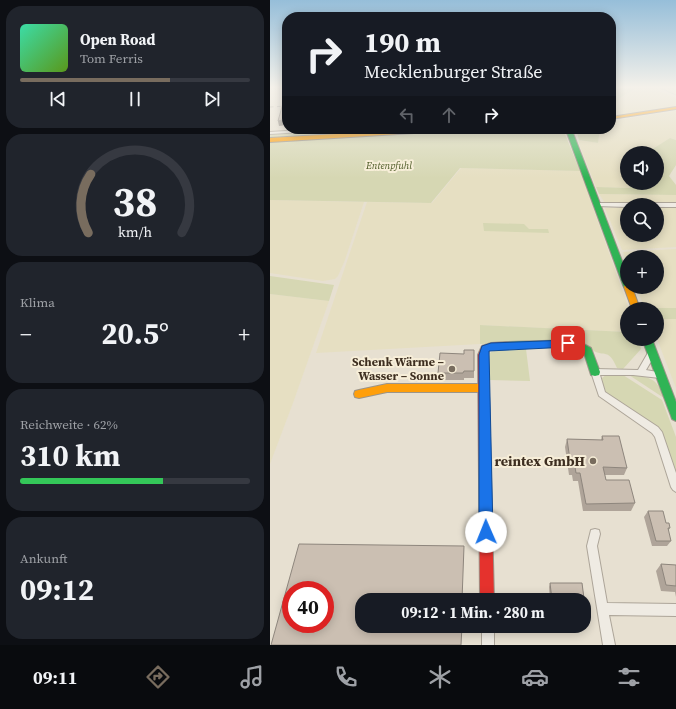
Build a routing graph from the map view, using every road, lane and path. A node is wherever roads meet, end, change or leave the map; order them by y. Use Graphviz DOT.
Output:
graph roads {
  1 [pos="282,132"];
  2 [pos="270,133"];
  3 [pos="366,134"];
  4 [pos="571,134"];
  5 [pos="270,140"];
  6 [pos="598,205"];
  7 [pos="676,205"];
  8 [pos="620,266"];
  9 [pos="650,346"];
  10 [pos="652,353"];
  11 [pos="637,371"];
  12 [pos="595,372"];
  13 [pos="660,373"];
  14 [pos="484,388"];
  15 [pos="359,394"];
  16 [pos="676,416"];
  17 [pos="676,487"];
  18 [pos="595,534"];
  19 [pos="487,593"];
  20 [pos="602,609"];
  21 [pos="676,610"];
  22 [pos="488,633"];
  23 [pos="488,645"];
  24 [pos="609,645"];
  1 -- 2 [label="street"];
  3 -- 5 [label="street"];
  4 -- 6 [label="street"];
  6 -- 7 [label="street"];
  6 -- 8 [label="street"];
  9 -- 10 [label="street"];
  10 -- 11 [label="street"];
  10 -- 13 [label="street"];
  11 -- 12 [label="street"];
  11 -- 13 [label="street"];
  12 -- 14 [label="street"];
  12 -- 17 [label="street"];
  13 -- 16 [label="street"];
  14 -- 15 [label="street"];
  14 -- 19 [label="street"];
  18 -- 20 [label="street"];
  20 -- 21 [label="street"];
  20 -- 24 [label="street"];
  22 -- 23 [label="street"];
}
